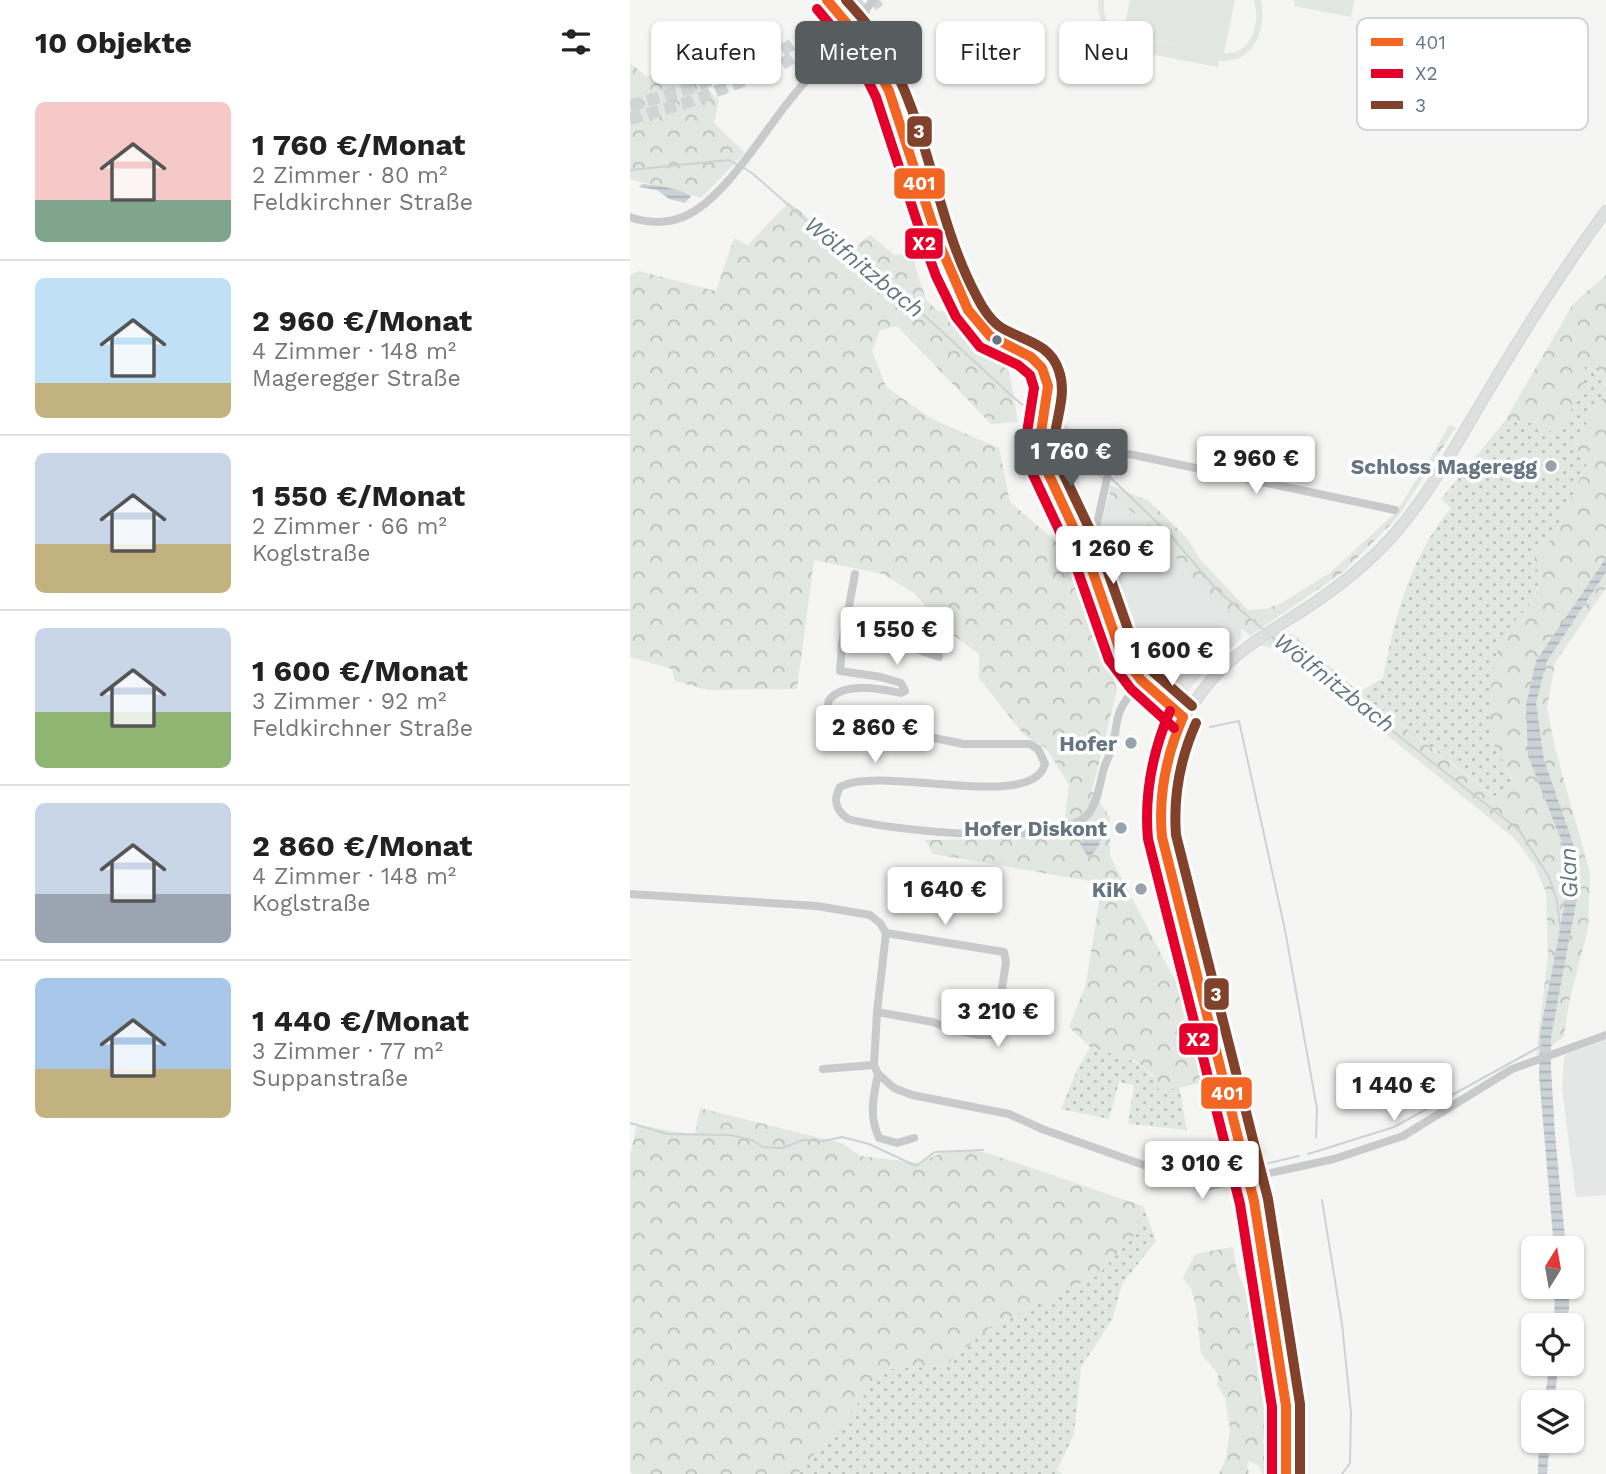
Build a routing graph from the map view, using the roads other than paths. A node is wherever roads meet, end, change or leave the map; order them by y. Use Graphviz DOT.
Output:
graph roads {
  1 [pos="827,0"];
  2 [pos="873,0"];
  3 [pos="846,21"];
  4 [pos="858,21"];
  5 [pos="803,84"];
  6 [pos="886,84"];
  7 [pos="630,217"];
  8 [pos="1604,217"];
  9 [pos="1395,510"];
  10 [pos="1089,561"];
  11 [pos="855,574"];
  12 [pos="842,645"];
  13 [pos="939,657"];
  14 [pos="1141,680"];
  15 [pos="1183,718"];
  16 [pos="630,894"];
  17 [pos="886,933"];
  18 [pos="877,1012"];
  19 [pos="1606,1035"];
  20 [pos="874,1065"];
  21 [pos="823,1069"];
  22 [pos="878,1074"];
  23 [pos="914,1138"];
  24 [pos="1249,1179"];
  25 [pos="1286,1474"];
  1 -- 3 [label="street"];
  2 -- 4 [label="street"];
  5 -- 7 [label="street"];
  6 -- 10 [label="street"];
  8 -- 15 [label="main road"];
  9 -- 10 [label="street"];
  10 -- 14 [label="street"];
  11 -- 12 [label="street"];
  12 -- 13 [label="street"];
  12 -- 14 [label="street"];
  14 -- 15 [label="street"];
  15 -- 24 [label="main road"];
  16 -- 17 [label="street"];
  17 -- 18 [label="street"];
  17 -- 18 [label="street"];
  18 -- 20 [label="street"];
  19 -- 24 [label="street"];
  20 -- 21 [label="street"];
  20 -- 22 [label="street"];
  22 -- 23 [label="street"];
  22 -- 24 [label="street"];
  24 -- 25 [label="main road"];
}
